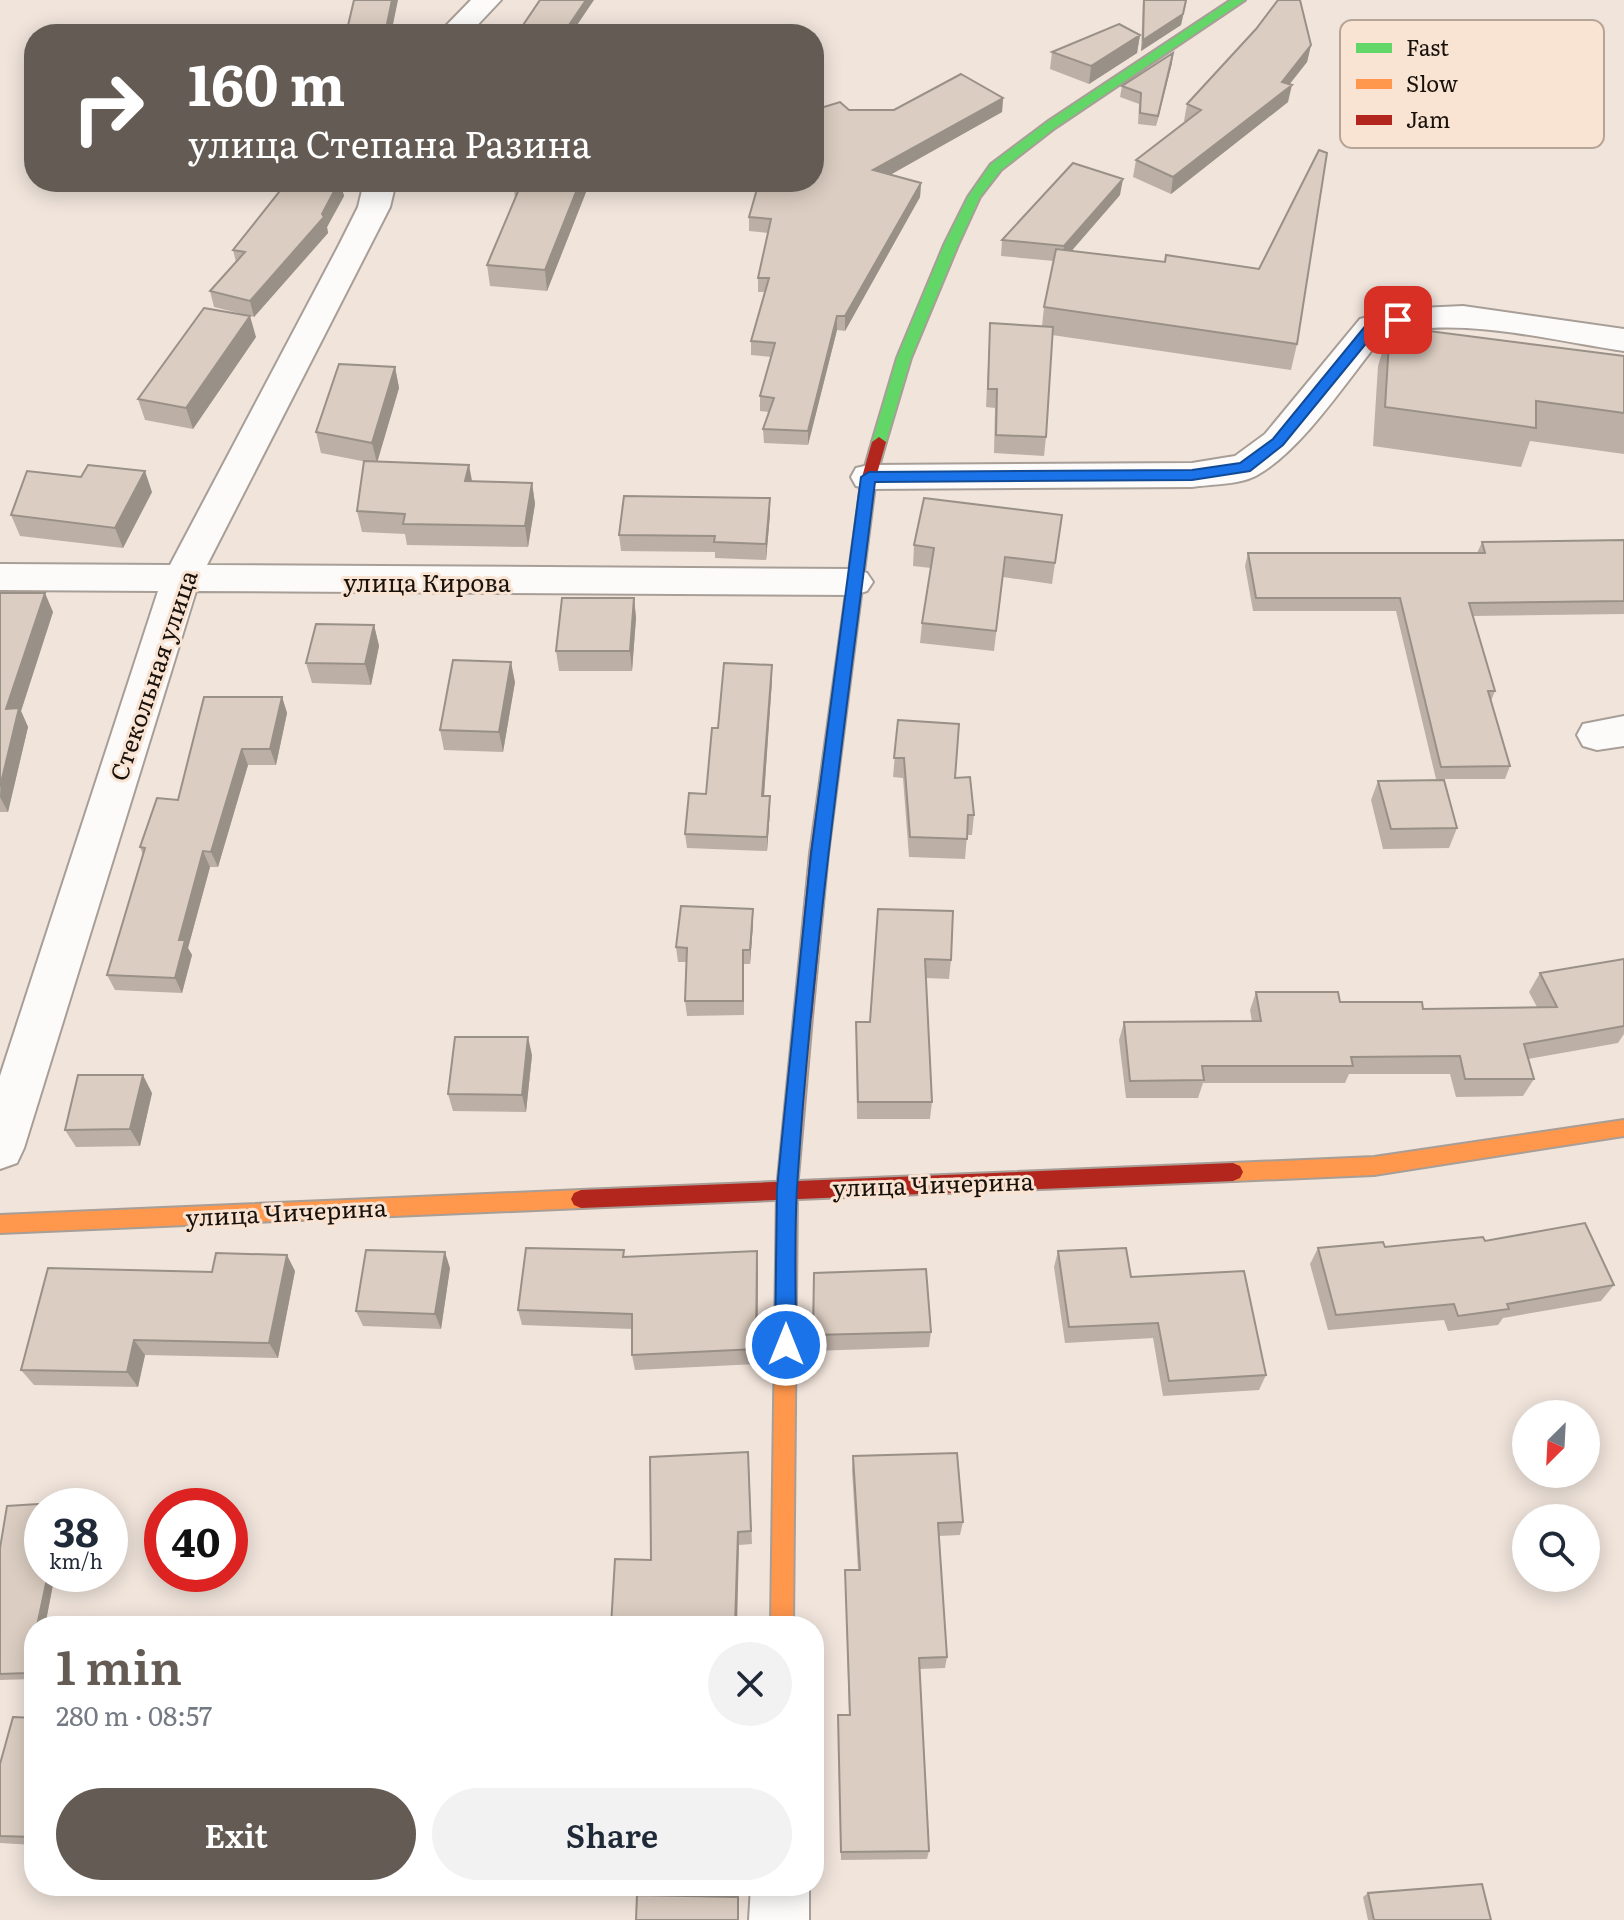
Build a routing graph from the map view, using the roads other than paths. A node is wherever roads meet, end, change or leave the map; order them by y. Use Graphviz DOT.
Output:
graph roads {
  1 [pos="487,0"];
  2 [pos="1226,4"];
  3 [pos="463,24"];
  4 [pos="378,192"];
  5 [pos="1624,340"];
  6 [pos="869,477"];
  7 [pos="0,577"];
  8 [pos="180,581"];
  9 [pos="854,582"];
  10 [pos="1624,1128"];
  11 [pos="0,1148"];
  12 [pos="787,1189"];
  13 [pos="0,1224"];
  14 [pos="782,1616"];
  15 [pos="780,1896"];
  16 [pos="779,1920"];
  1 -- 3 [label="street"];
  2 -- 6 [label="street"];
  4 -- 8 [label="street, Стекольная улица"];
  5 -- 6 [label="street"];
  6 -- 9 [label="street"];
  7 -- 8 [label="street, улица Кирова"];
  8 -- 9 [label="street, улица Кирова"];
  8 -- 11 [label="street, Стекольная улица"];
  9 -- 12 [label="street"];
  10 -- 12 [label="street, улица Чичерина"];
  12 -- 13 [label="street, улица Чичерина"];
  12 -- 14 [label="street"];
  15 -- 16 [label="street"];
}
